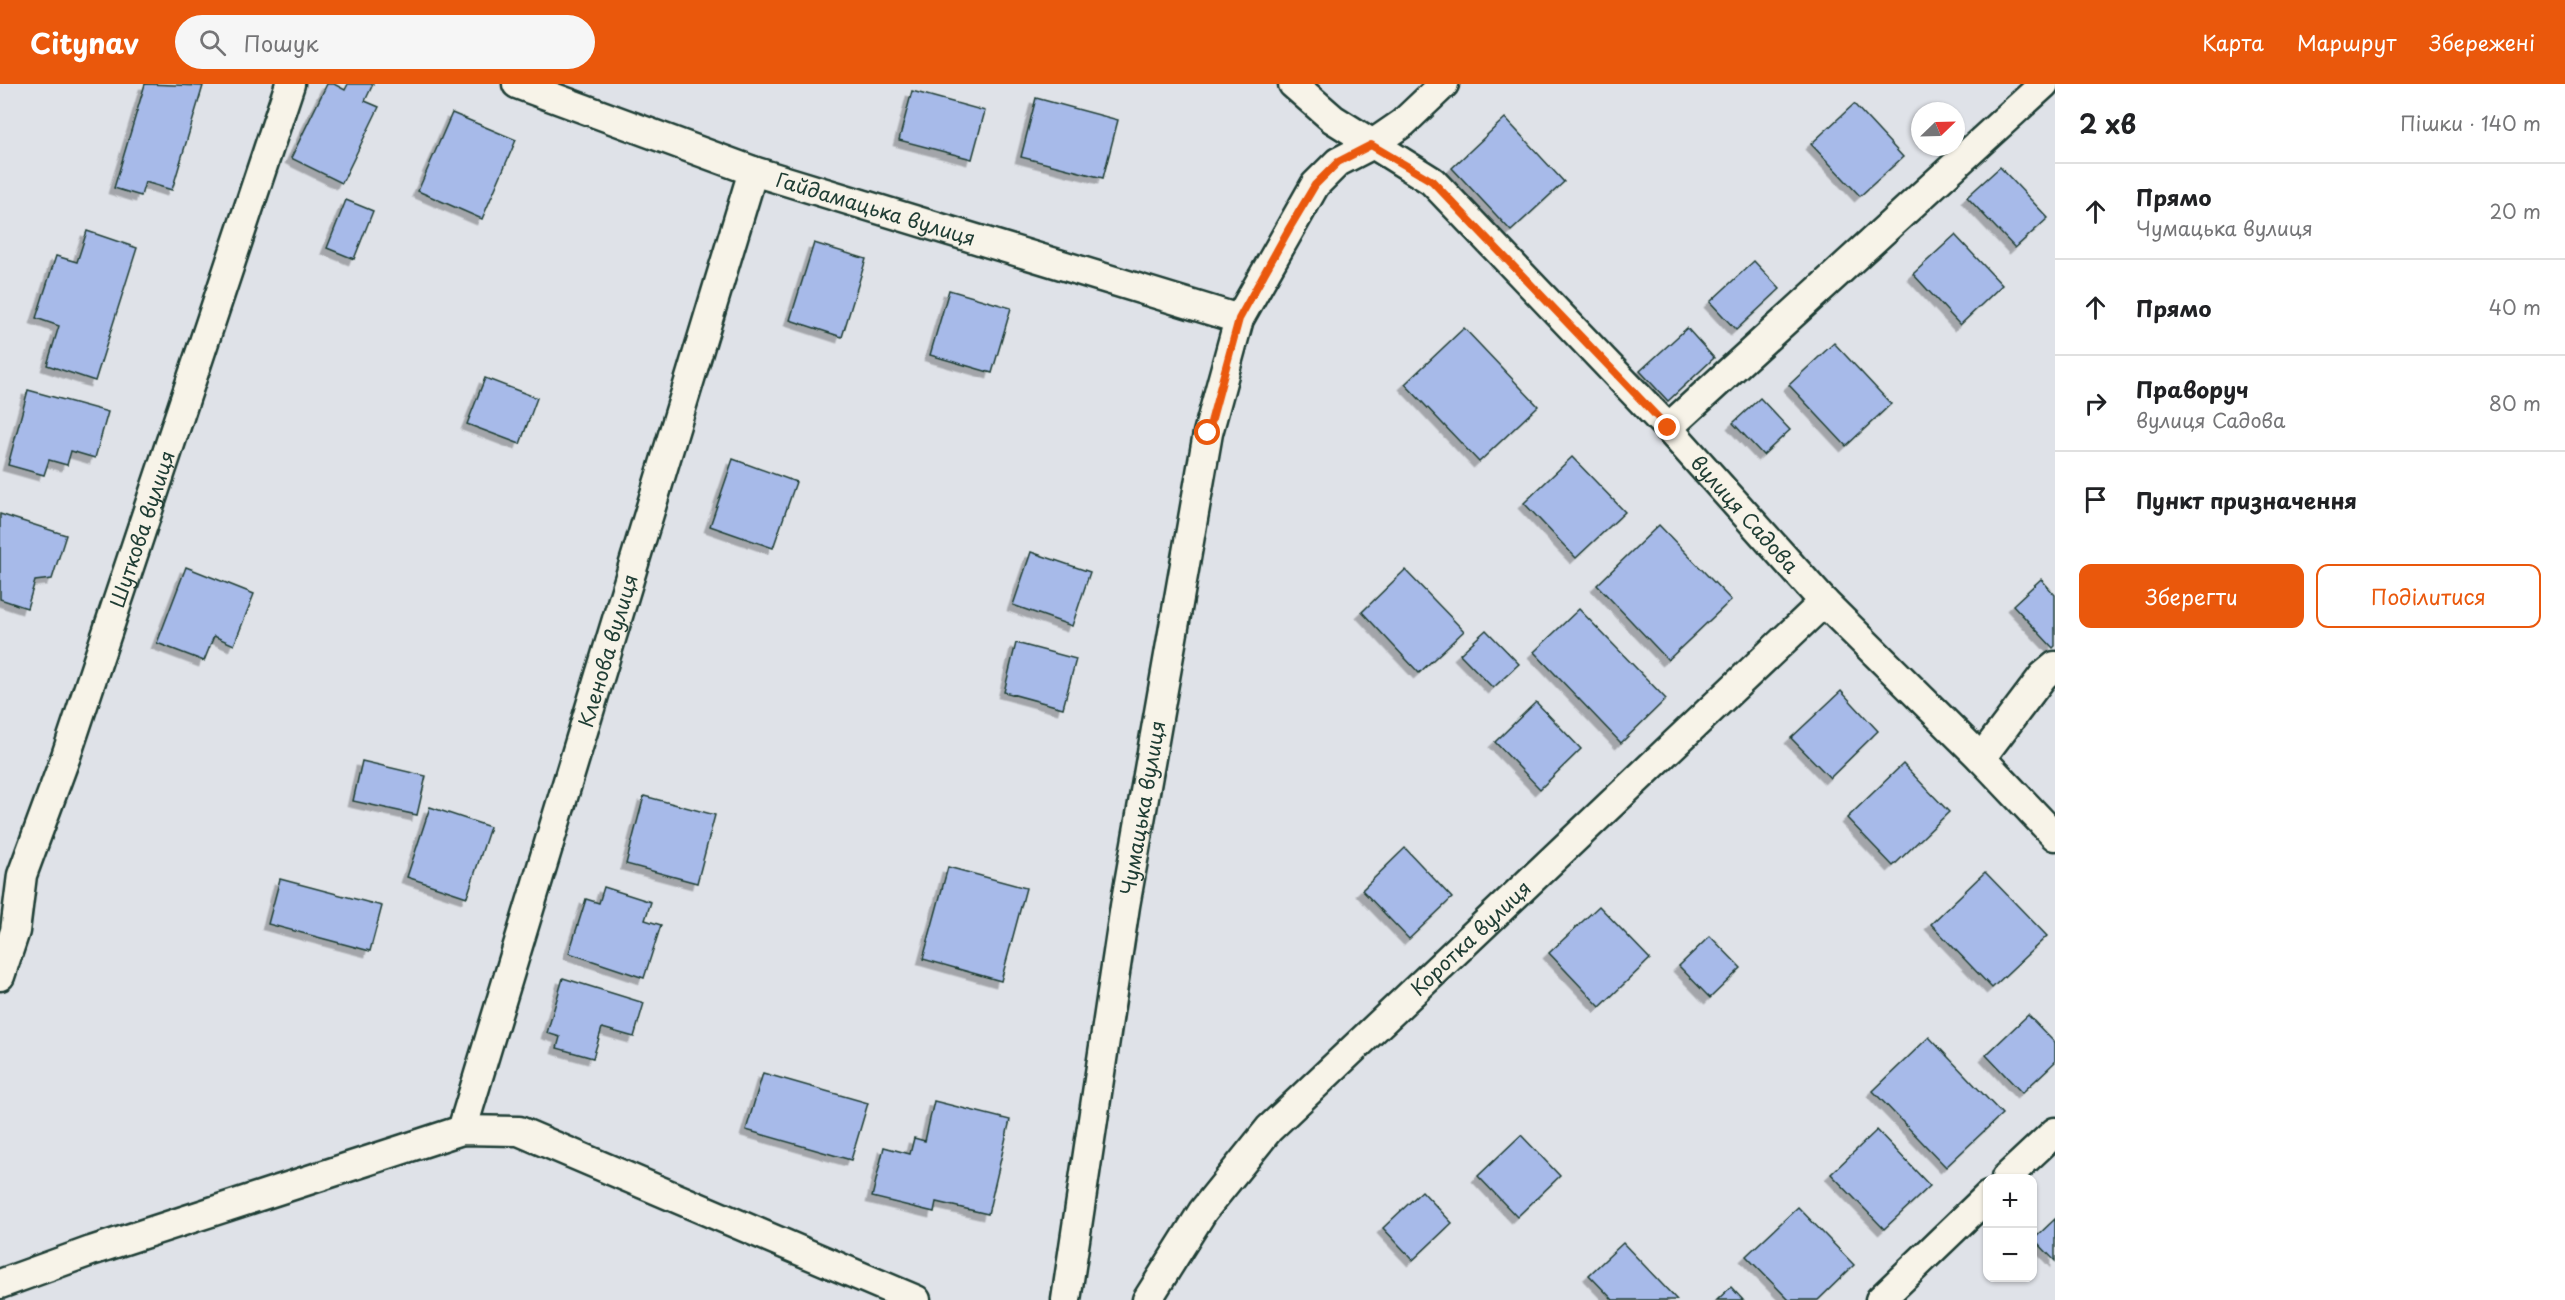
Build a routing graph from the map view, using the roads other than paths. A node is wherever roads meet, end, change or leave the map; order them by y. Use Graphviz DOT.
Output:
graph roads {
  1 [pos="290,84"];
  2 [pos="517,84"];
  3 [pos="1293,84"];
  4 [pos="1444,84"];
  5 [pos="2044,84"];
  6 [pos="1371,145"];
  7 [pos="753,171"];
  8 [pos="1239,319"];
  9 [pos="1668,428"];
  10 [pos="1824,602"];
  11 [pos="2055,666"];
  12 [pos="1981,758"];
  13 [pos="2055,836"];
  14 [pos="0,976"];
  15 [pos="462,1130"];
  16 [pos="2055,1132"];
  17 [pos="2011,1174"];
  18 [pos="1983,1201"];
  19 [pos="0,1284"];
  20 [pos="916,1300"];
  21 [pos="1066,1300"];
  22 [pos="1147,1300"];
  23 [pos="1880,1300"];
  1 -- 14 [label="street, Шуткова вулиця"];
  2 -- 7 [label="street, Гайдамацька вулиця"];
  3 -- 6 [label="street, вулиця Садова"];
  4 -- 6 [label="street, Чумацька вулиця"];
  5 -- 9 [label="street"];
  6 -- 8 [label="street, Чумацька вулиця"];
  6 -- 9 [label="street, вулиця Садова"];
  7 -- 8 [label="street, Гайдамацька вулиця"];
  7 -- 15 [label="street, Кленова вулиця"];
  8 -- 21 [label="street, Чумацька вулиця"];
  9 -- 10 [label="street, вулиця Садова"];
  10 -- 12 [label="street, вулиця Садова"];
  10 -- 22 [label="street, Коротка вулиця"];
  11 -- 12 [label="street"];
  12 -- 13 [label="street, вулиця Садова"];
  15 -- 19 [label="street"];
  15 -- 20 [label="street"];
  16 -- 17 [label="street"];
  18 -- 23 [label="street"];
}
